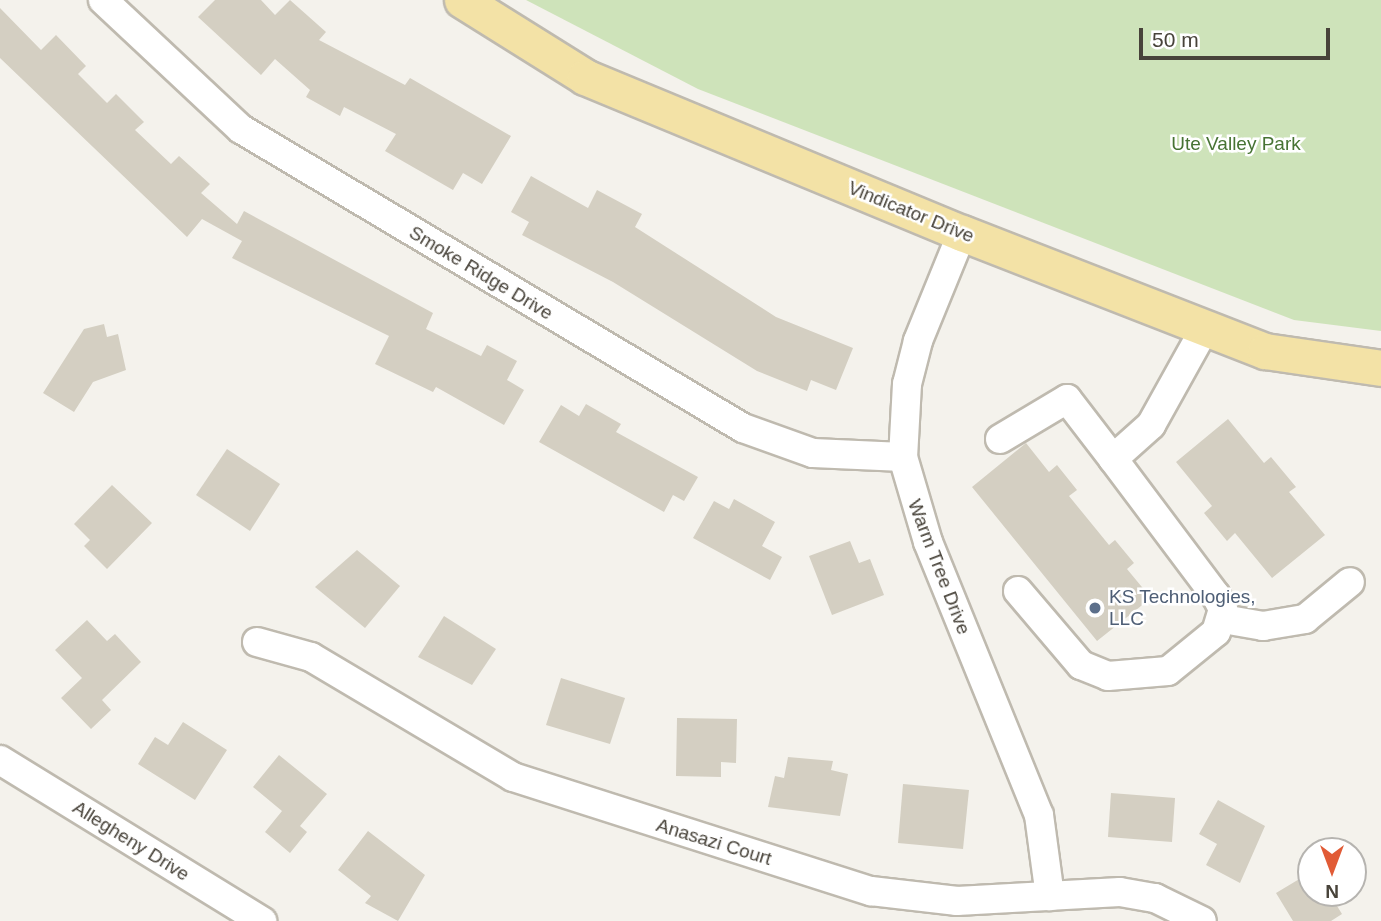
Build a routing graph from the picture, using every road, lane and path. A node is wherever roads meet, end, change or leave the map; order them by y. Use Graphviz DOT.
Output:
graph roads {
  1 [pos="103,0"];
  2 [pos="462,0"];
  3 [pos="962,233"];
  4 [pos="1205,328"];
  5 [pos="1381,368"];
  6 [pos="1000,439"];
  7 [pos="903,457"];
  8 [pos="1113,458"];
  9 [pos="1350,582"];
  10 [pos="1018,591"];
  11 [pos="1223,619"];
  12 [pos="257,642"];
  13 [pos="0,760"];
  14 [pos="1050,896"];
  15 [pos="262,921"];
  16 [pos="1202,921"];
  1 -- 7 [label="street, Smoke Ridge Drive"];
  2 -- 3 [label="main road, Vindicator Drive"];
  3 -- 4 [label="main road, Vindicator Drive"];
  3 -- 7 [label="street, Warm Tree Drive"];
  4 -- 5 [label="main road, Vindicator Drive"];
  4 -- 8 [label="street"];
  6 -- 8 [label="street"];
  7 -- 14 [label="street, Warm Tree Drive"];
  8 -- 11 [label="street"];
  9 -- 11 [label="street"];
  10 -- 11 [label="street"];
  12 -- 14 [label="street, Anasazi Court"];
  13 -- 15 [label="street, Allegheny Drive"];
  14 -- 16 [label="street, Anasazi Court"];
}
